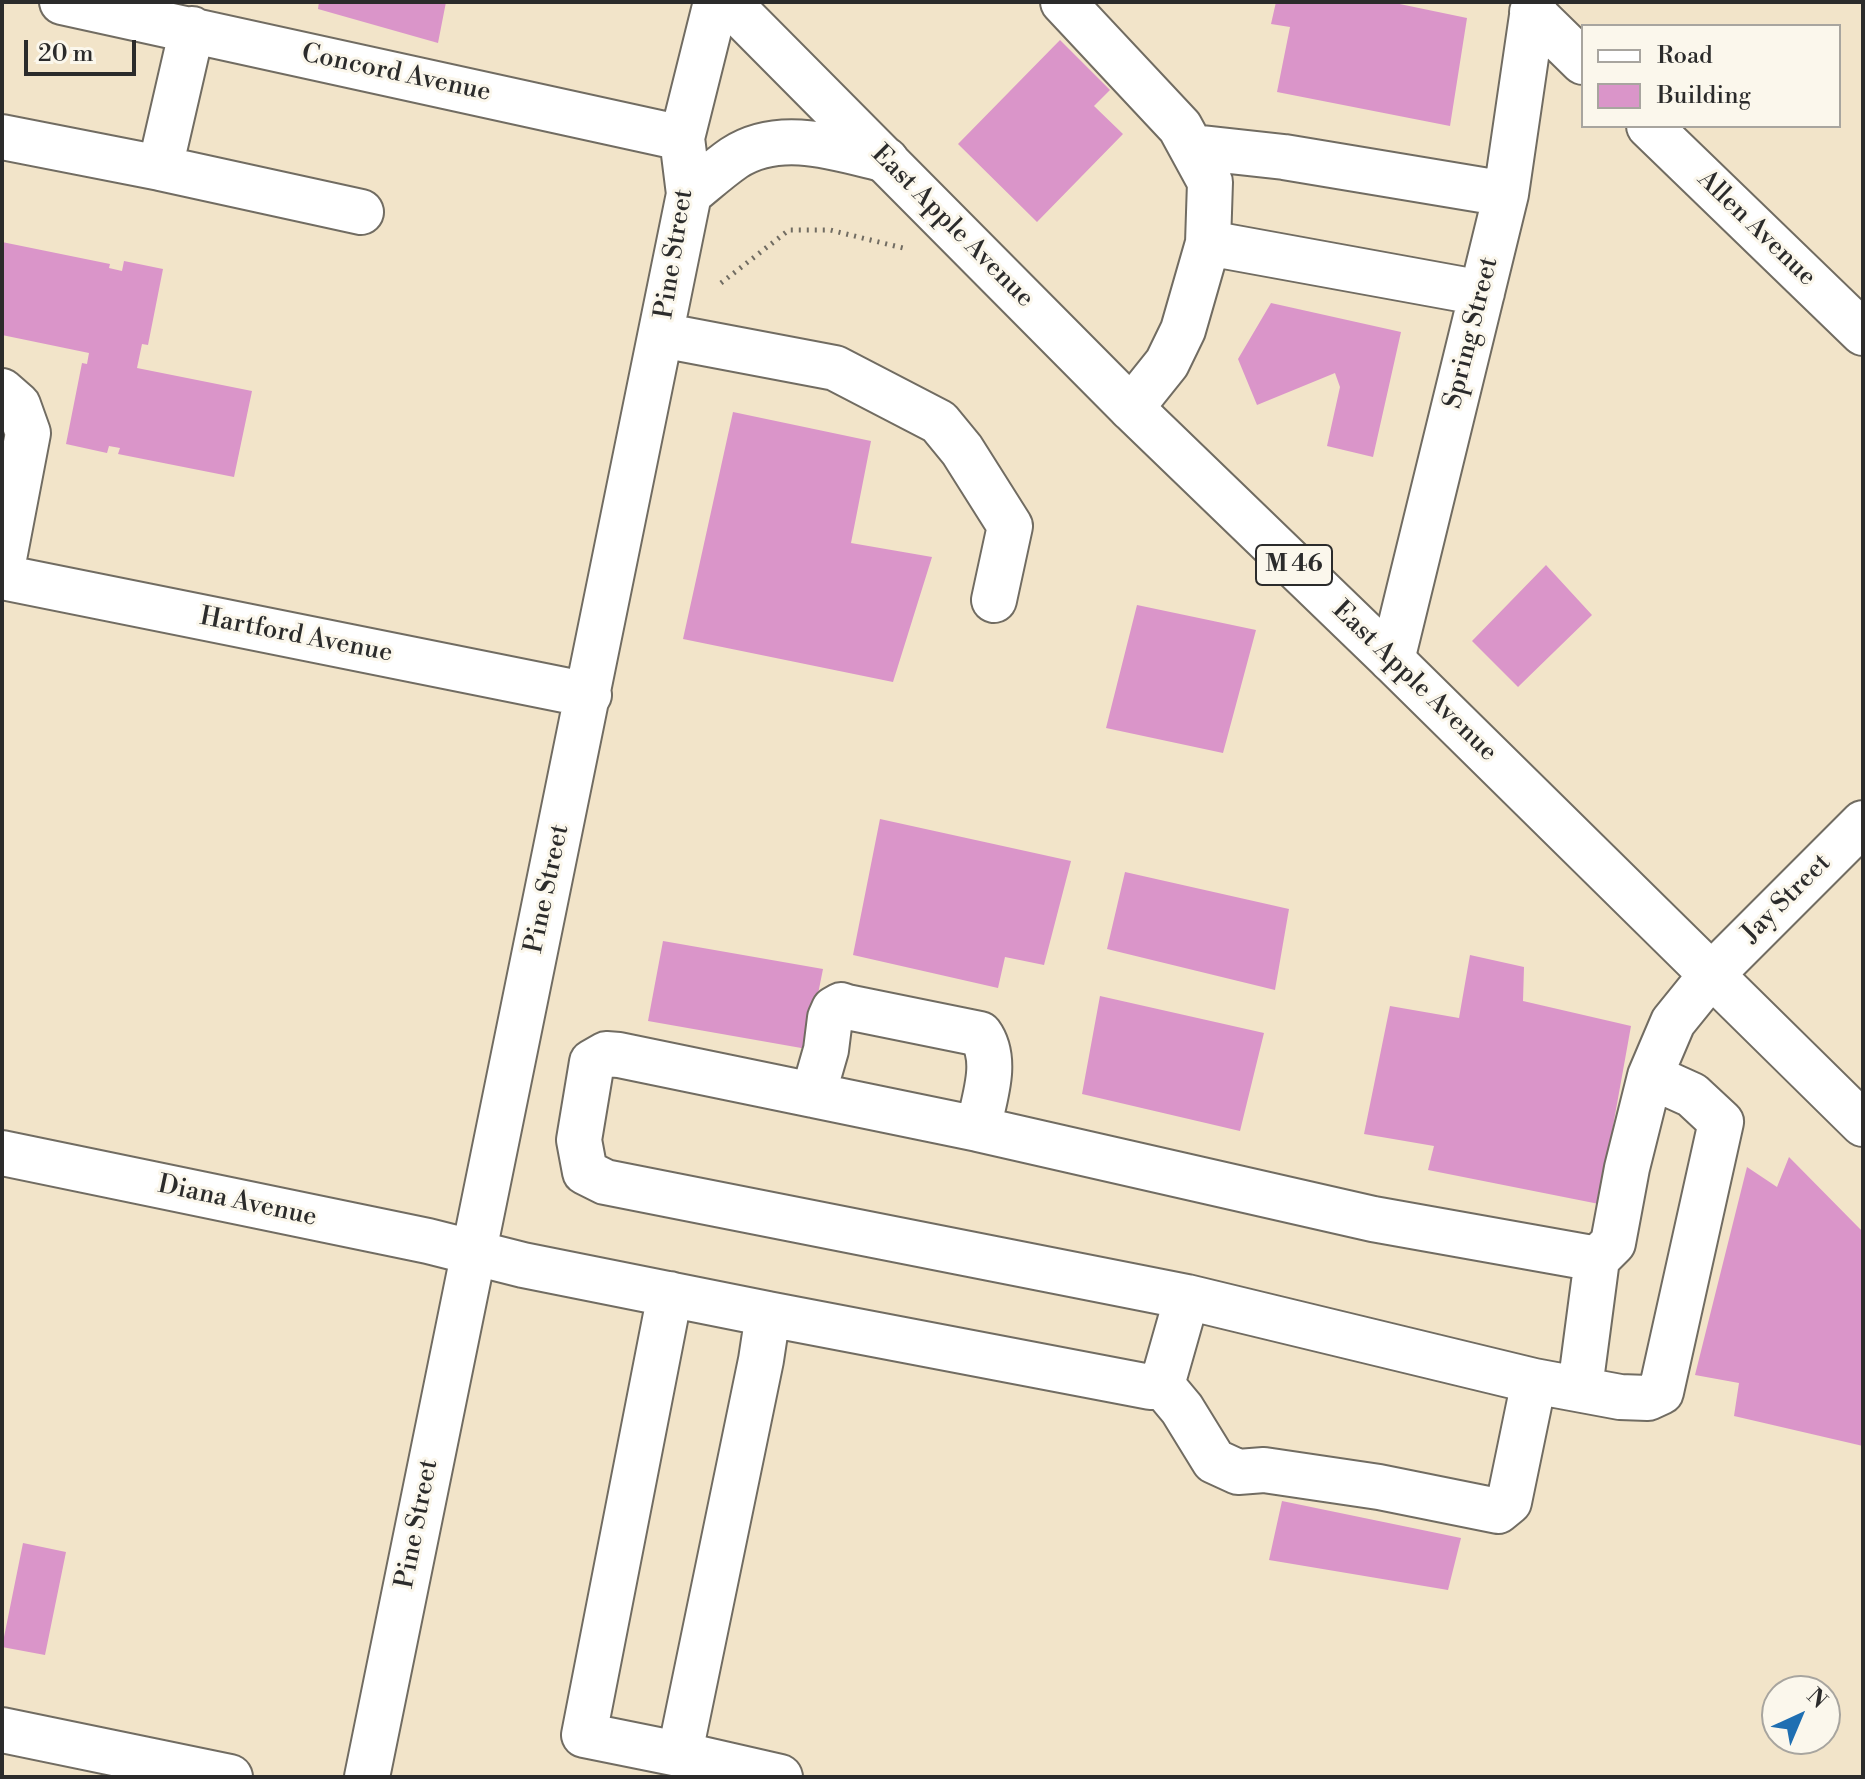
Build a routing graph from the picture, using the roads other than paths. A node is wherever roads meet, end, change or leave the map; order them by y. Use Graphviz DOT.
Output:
graph roads {
  1 [pos="62,2"];
  2 [pos="716,2"];
  3 [pos="728,2"];
  4 [pos="1063,2"];
  5 [pos="1533,7"];
  6 [pos="192,29"];
  7 [pos="1581,60"];
  8 [pos="1651,128"];
  9 [pos="2,137"];
  10 [pos="682,138"];
  11 [pos="1193,147"];
  12 [pos="886,160"];
  13 [pos="160,168"];
  14 [pos="689,194"];
  15 [pos="1506,194"];
  16 [pos="361,212"];
  17 [pos="1208,243"];
  18 [pos="1482,293"];
  19 [pos="1863,333"];
  20 [pos="661,335"];
  21 [pos="2,391"];
  22 [pos="1131,408"];
  23 [pos="2,569"];
  24 [pos="2,577"];
  25 [pos="994,600"];
  26 [pos="1392,660"];
  27 [pos="589,695"];
  28 [pos="1863,823"];
  29 [pos="1711,975"];
  30 [pos="1650,1076"];
  31 [pos="813,1095"];
  32 [pos="1863,1124"];
  33 [pos="978,1129"];
  34 [pos="2,1153"];
  35 [pos="473,1251"];
  36 [pos="1597,1259"];
  37 [pos="670,1294"];
  38 [pos="1187,1297"];
  39 [pos="768,1314"];
  40 [pos="1534,1381"];
  41 [pos="1162,1385"];
  42 [pos="1580,1388"];
  43 [pos="2,1730"];
  44 [pos="688,1756"];
  45 [pos="230,1777"];
  46 [pos="367,1777"];
  47 [pos="780,1777"];
  1 -- 6 [label="street, Concord Avenue"];
  2 -- 10 [label="street, Pine Street"];
  3 -- 12 [label="street, East Apple Avenue / M 46"];
  4 -- 11 [label="street"];
  5 -- 7 [label="street"];
  5 -- 15 [label="street, Spring Street"];
  6 -- 10 [label="street, Concord Avenue"];
  6 -- 13 [label="street"];
  8 -- 19 [label="street, Allen Avenue"];
  9 -- 13 [label="street"];
  10 -- 14 [label="street, Pine Street"];
  11 -- 15 [label="street"];
  11 -- 17 [label="street"];
  12 -- 14 [label="street"];
  12 -- 22 [label="street, East Apple Avenue / M 46"];
  13 -- 16 [label="street"];
  14 -- 20 [label="street, Pine Street"];
  15 -- 18 [label="street, Spring Street"];
  17 -- 18 [label="street"];
  17 -- 22 [label="street"];
  18 -- 26 [label="street, Spring Street"];
  20 -- 25 [label="street"];
  20 -- 27 [label="street, Pine Street"];
  21 -- 23 [label="street"];
  22 -- 26 [label="street, East Apple Avenue / M 46"];
  24 -- 27 [label="street, Hartford Avenue"];
  26 -- 29 [label="street, East Apple Avenue / M 46"];
  27 -- 35 [label="street, Pine Street"];
  28 -- 29 [label="street, Jay Street"];
  29 -- 30 [label="street, Jay Street"];
  29 -- 32 [label="street, East Apple Avenue / M 46"];
  30 -- 36 [label="street, Jay Street"];
  30 -- 42 [label="street"];
  31 -- 33 [label="street"];
  31 -- 33 [label="street"];
  31 -- 38 [label="street"];
  33 -- 36 [label="street"];
  34 -- 35 [label="street, Diana Avenue"];
  35 -- 37 [label="street, Diana Avenue"];
  35 -- 46 [label="street, Pine Street"];
  36 -- 42 [label="street"];
  37 -- 39 [label="street, Diana Avenue"];
  37 -- 44 [label="street"];
  38 -- 40 [label="street"];
  38 -- 41 [label="street"];
  39 -- 41 [label="street, Diana Avenue"];
  39 -- 44 [label="street"];
  40 -- 41 [label="street"];
  40 -- 42 [label="street"];
  43 -- 45 [label="street"];
  44 -- 47 [label="street"];
}
